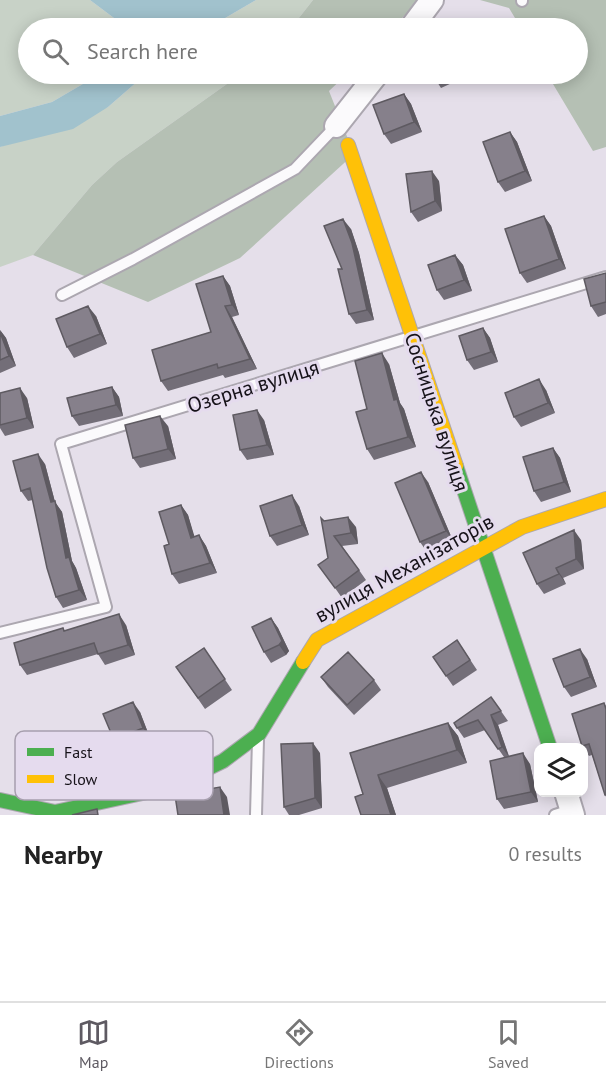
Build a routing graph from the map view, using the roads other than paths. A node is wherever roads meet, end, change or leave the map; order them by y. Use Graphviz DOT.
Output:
graph roads {
  1 [pos="432,0"];
  2 [pos="418,18"];
  3 [pos="371,84"];
  4 [pos="342,135"];
  5 [pos="606,277"];
  6 [pos="62,295"];
  7 [pos="412,336"];
  8 [pos="606,499"];
  9 [pos="483,548"];
  10 [pos="0,633"];
  11 [pos="259,734"];
  12 [pos="549,743"];
  13 [pos="213,766"];
  14 [pos="0,800"];
  15 [pos="110,800"];
  16 [pos="256,815"];
  1 -- 2 [label="street"];
  3 -- 4 [label="street"];
  4 -- 6 [label="lane"];
  4 -- 7 [label="street, Сосницька вулиця"];
  5 -- 7 [label="lane, Озерна вулиця"];
  7 -- 9 [label="street, Сосницька вулиця"];
  7 -- 10 [label="lane, Озерна вулиця"];
  8 -- 9 [label="street, вулиця Механізаторів"];
  9 -- 11 [label="street, вулиця Механізаторів"];
  9 -- 12 [label="street, Сосницька вулиця"];
  11 -- 13 [label="street, вулиця Механізаторів"];
  11 -- 16 [label="lane"];
  14 -- 15 [label="street, вулиця Механізаторів"];
}
